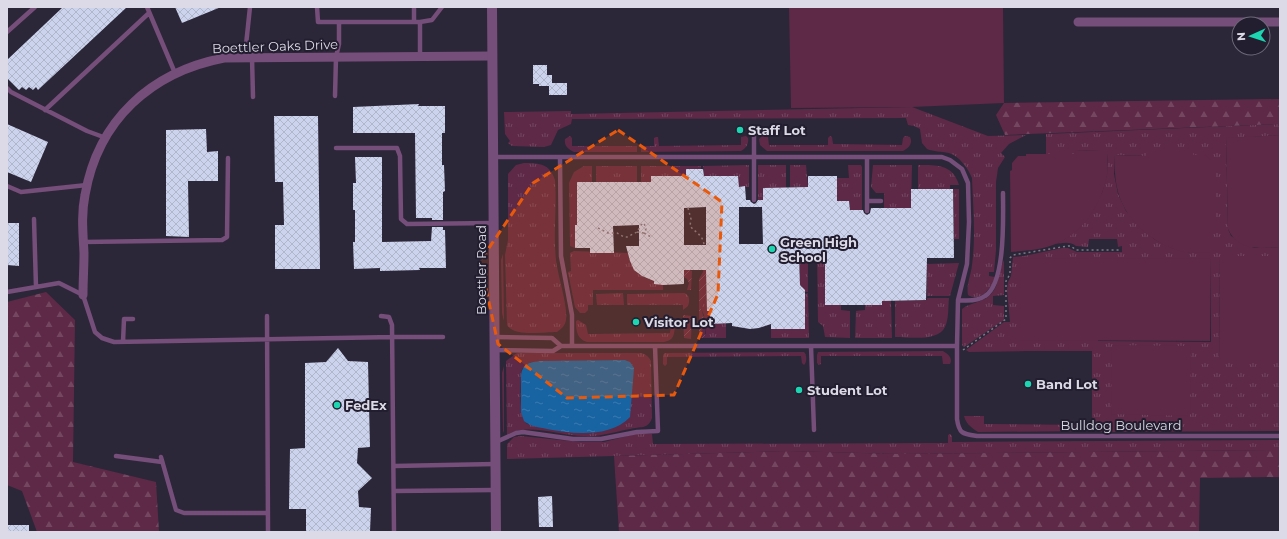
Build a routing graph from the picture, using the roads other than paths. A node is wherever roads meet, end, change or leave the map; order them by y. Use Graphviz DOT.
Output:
graph roads {
  1 [pos="35,7"];
  2 [pos="147,7"];
  3 [pos="250,7"];
  4 [pos="318,7"];
  5 [pos="414,7"];
  6 [pos="442,7"];
  7 [pos="492,7"];
  8 [pos="149,13"];
  9 [pos="339,22"];
  10 [pos="414,22"];
  11 [pos="420,22"];
  12 [pos="1078,22"];
  13 [pos="1280,22"];
  14 [pos="7,32"];
  15 [pos="420,56"];
  16 [pos="492,56"];
  17 [pos="336,57"];
  18 [pos="252,58"];
  19 [pos="175,73"];
  20 [pos="7,88"];
  21 [pos="335,96"];
  22 [pos="253,97"];
  23 [pos="45,110"];
  24 [pos="754,132"];
  25 [pos="106,138"];
  26 [pos="336,148"];
  27 [pos="493,157"];
  28 [pos="867,157"];
  29 [pos="228,158"];
  30 [pos="560,158"];
  31 [pos="755,158"];
  32 [pos="87,185"];
  33 [pos="7,186"];
  34 [pos="1002,193"];
  35 [pos="754,200"];
  36 [pos="867,201"];
  37 [pos="881,201"];
  38 [pos="866,211"];
  39 [pos="34,219"];
  40 [pos="494,223"];
  41 [pos="83,242"];
  42 [pos="36,287"];
  43 [pos="7,292"];
  44 [pos="83,295"];
  45 [pos="958,300"];
  46 [pos="267,316"];
  47 [pos="381,316"];
  48 [pos="133,319"];
  49 [pos="393,337"];
  50 [pos="443,337"];
  51 [pos="494,337"];
  52 [pos="267,339"];
  53 [pos="123,342"];
  54 [pos="561,346"];
  55 [pos="572,346"];
  56 [pos="655,346"];
  57 [pos="811,346"];
  58 [pos="957,346"];
  59 [pos="494,350"];
  60 [pos="814,430"];
  61 [pos="1280,436"];
  62 [pos="495,443"];
  63 [pos="116,456"];
  64 [pos="495,464"];
  65 [pos="394,466"];
  66 [pos="495,490"];
  67 [pos="394,491"];
  68 [pos="268,512"];
  69 [pos="268,532"];
  70 [pos="394,532"];
  71 [pos="496,532"];
  1 -- 14 [label="lane"];
  2 -- 8 [label="lane"];
  3 -- 18 [label="lane"];
  4 -- 9 [label="lane"];
  5 -- 10 [label="lane"];
  6 -- 11 [label="lane"];
  7 -- 16 [label="street, Boettler Road"];
  8 -- 19 [label="lane"];
  8 -- 23 [label="lane"];
  9 -- 10 [label="lane"];
  9 -- 17 [label="lane"];
  10 -- 11 [label="lane"];
  11 -- 15 [label="lane"];
  12 -- 13 [label="street"];
  15 -- 16 [label="street, Boettler Oaks Drive"];
  15 -- 17 [label="street, Boettler Oaks Drive"];
  16 -- 27 [label="street, Boettler Road"];
  17 -- 18 [label="street, Boettler Oaks Drive"];
  17 -- 21 [label="lane"];
  18 -- 19 [label="street, Boettler Oaks Drive"];
  18 -- 22 [label="lane"];
  19 -- 25 [label="street, Boettler Oaks Drive"];
  20 -- 23 [label="lane"];
  23 -- 25 [label="lane"];
  24 -- 31 [label="lane"];
  25 -- 32 [label="street, Boettler Oaks Drive"];
  26 -- 40 [label="lane"];
  27 -- 30 [label="lane"];
  27 -- 40 [label="street, Boettler Road"];
  28 -- 31 [label="lane"];
  28 -- 36 [label="lane"];
  28 -- 45 [label="lane"];
  29 -- 41 [label="lane"];
  30 -- 31 [label="lane"];
  30 -- 55 [label="lane"];
  31 -- 35 [label="lane"];
  32 -- 33 [label="lane"];
  32 -- 41 [label="street, Boettler Oaks Drive"];
  34 -- 45 [label="lane"];
  36 -- 37 [label="lane"];
  36 -- 38 [label="lane"];
  39 -- 42 [label="lane"];
  40 -- 51 [label="street, Boettler Road"];
  41 -- 44 [label="street, Boettler Oaks Drive"];
  42 -- 43 [label="lane"];
  42 -- 44 [label="lane"];
  44 -- 53 [label="lane"];
  45 -- 58 [label="lane"];
  46 -- 52 [label="lane"];
  47 -- 49 [label="lane"];
  48 -- 53 [label="lane"];
  49 -- 50 [label="lane"];
  49 -- 52 [label="lane"];
  49 -- 65 [label="lane"];
  51 -- 54 [label="lane"];
  51 -- 59 [label="street, Boettler Road"];
  52 -- 53 [label="lane"];
  52 -- 68 [label="lane"];
  54 -- 55 [label="lane"];
  54 -- 59 [label="lane"];
  55 -- 56 [label="lane"];
  56 -- 57 [label="lane"];
  56 -- 62 [label="lane"];
  57 -- 58 [label="lane"];
  57 -- 60 [label="lane"];
  58 -- 61 [label="lane, Bulldog Boulevard"];
  59 -- 62 [label="street, Boettler Road"];
  62 -- 64 [label="street, Boettler Road"];
  63 -- 68 [label="lane"];
  64 -- 65 [label="lane"];
  64 -- 66 [label="street, Boettler Road"];
  65 -- 67 [label="lane"];
  66 -- 67 [label="lane"];
  66 -- 71 [label="street, Boettler Road"];
  67 -- 70 [label="lane"];
  68 -- 69 [label="lane"];
}
